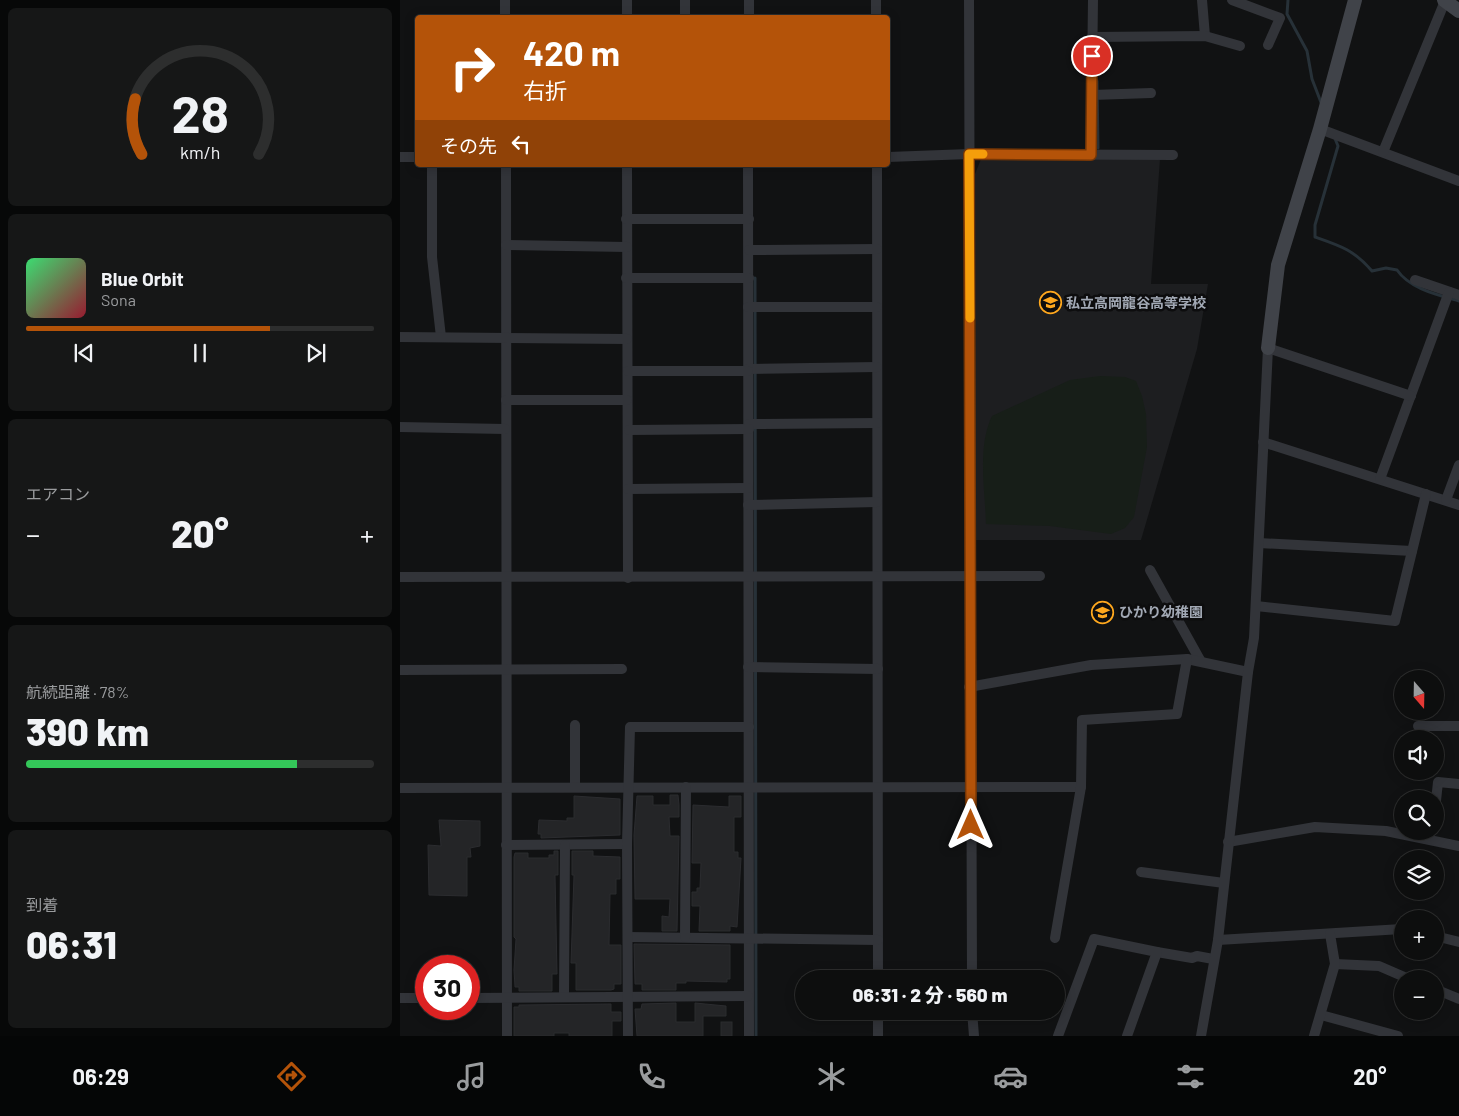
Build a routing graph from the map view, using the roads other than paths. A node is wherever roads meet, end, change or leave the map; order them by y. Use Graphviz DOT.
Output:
graph roads {
  1 [pos="505,0"];
  2 [pos="627,0"];
  3 [pos="685,0"];
  4 [pos="749,0"];
  5 [pos="876,0"];
  6 [pos="969,0"];
  7 [pos="1093,0"];
  8 [pos="1202,0"];
  9 [pos="1232,0"];
  10 [pos="1355,0"];
  11 [pos="1444,0"];
  12 [pos="1459,11"];
  13 [pos="505,15"];
  14 [pos="627,15"];
  15 [pos="685,15"];
  16 [pos="749,15"];
  17 [pos="876,15"];
  18 [pos="1205,36"];
  19 [pos="1092,37"];
  20 [pos="1268,45"];
  21 [pos="1240,46"];
  22 [pos="1151,93"];
  23 [pos="1092,95"];
  24 [pos="1320,129"];
  25 [pos="1383,152"];
  26 [pos="969,154"];
  27 [pos="1091,155"];
  28 [pos="1173,155"];
  29 [pos="400,157"];
  30 [pos="415,157"];
  31 [pos="890,157"];
  32 [pos="432,167"];
  33 [pos="506,167"];
  34 [pos="627,167"];
  35 [pos="748,167"];
  36 [pos="877,167"];
  37 [pos="1459,181"];
  38 [pos="626,219"];
  39 [pos="749,220"];
  40 [pos="506,245"];
  41 [pos="627,247"];
  42 [pos="877,249"];
  43 [pos="749,250"];
  44 [pos="626,278"];
  45 [pos="749,278"];
  46 [pos="1416,280"];
  47 [pos="1454,294"];
  48 [pos="753,307"];
  49 [pos="877,307"];
  50 [pos="400,337"];
  51 [pos="442,337"];
  52 [pos="505,338"];
  53 [pos="627,339"];
  54 [pos="1268,348"];
  55 [pos="877,367"];
  56 [pos="752,369"];
  57 [pos="628,371"];
  58 [pos="1411,396"];
  59 [pos="506,400"];
  60 [pos="627,400"];
  61 [pos="877,423"];
  62 [pos="753,425"];
  63 [pos="400,427"];
  64 [pos="504,429"];
  65 [pos="629,430"];
  66 [pos="1263,442"];
  67 [pos="1459,465"];
  68 [pos="1380,479"];
  69 [pos="748,488"];
  70 [pos="628,489"];
  71 [pos="1426,494"];
  72 [pos="1446,500"];
  73 [pos="877,502"];
  74 [pos="753,505"];
  75 [pos="1459,505"];
  76 [pos="1259,543"];
  77 [pos="1412,551"];
  78 [pos="1150,570"];
  79 [pos="878,575"];
  80 [pos="971,575"];
  81 [pos="754,576"];
  82 [pos="1040,576"];
  83 [pos="400,577"];
  84 [pos="506,577"];
  85 [pos="628,578"];
  86 [pos="1256,606"];
  87 [pos="1187,659"];
  88 [pos="1200,660"];
  89 [pos="505,668"];
  90 [pos="753,668"];
  91 [pos="622,669"];
  92 [pos="878,669"];
  93 [pos="400,670"];
  94 [pos="1248,672"];
  95 [pos="969,687"];
  96 [pos="575,725"];
  97 [pos="1418,726"];
  98 [pos="1459,726"];
  99 [pos="749,728"];
  100 [pos="1459,784"];
  101 [pos="686,786"];
  102 [pos="575,787"];
  103 [pos="627,787"];
  104 [pos="754,787"];
  105 [pos="879,787"];
  106 [pos="971,787"];
  107 [pos="1081,787"];
  108 [pos="400,788"];
  109 [pos="506,788"];
  110 [pos="1437,790"];
  111 [pos="1394,833"];
  112 [pos="1443,840"];
  113 [pos="1228,842"];
  114 [pos="627,844"];
  115 [pos="506,845"];
  116 [pos="565,845"];
  117 [pos="1459,846"];
  118 [pos="1141,872"];
  119 [pos="1224,883"];
  120 [pos="1394,930"];
  121 [pos="1330,934"];
  122 [pos="628,937"];
  123 [pos="685,937"];
  124 [pos="754,938"];
  125 [pos="1055,938"];
  126 [pos="1444,938"];
  127 [pos="878,940"];
  128 [pos="1218,940"];
  129 [pos="1459,942"];
  130 [pos="1158,952"];
  131 [pos="1213,959"];
  132 [pos="1335,964"];
  133 [pos="878,970"];
  134 [pos="972,970"];
  135 [pos="1394,972"];
  136 [pos="1444,993"];
  137 [pos="564,996"];
  138 [pos="628,996"];
  139 [pos="748,996"];
  140 [pos="400,998"];
  141 [pos="415,998"];
  142 [pos="480,998"];
  143 [pos="507,998"];
  144 [pos="1459,999"];
  145 [pos="1321,1015"];
  146 [pos="878,1020"];
  147 [pos="973,1020"];
  148 [pos="507,1036"];
  149 [pos="628,1036"];
  150 [pos="749,1036"];
  151 [pos="878,1036"];
  152 [pos="974,1036"];
  153 [pos="1058,1036"];
  154 [pos="1128,1036"];
  155 [pos="1201,1036"];
  156 [pos="1314,1036"];
  157 [pos="1398,1036"];
  1 -- 13 [label="street"];
  2 -- 14 [label="street"];
  3 -- 15 [label="street"];
  4 -- 16 [label="street"];
  5 -- 17 [label="street"];
  6 -- 26 [label="street"];
  7 -- 19 [label="street"];
  8 -- 18 [label="street"];
  9 -- 20 [label="street"];
  10 -- 24 [label="street"];
  11 -- 12 [label="street"];
  11 -- 25 [label="street"];
  18 -- 19 [label="street"];
  18 -- 21 [label="street"];
  19 -- 23 [label="street"];
  22 -- 23 [label="street"];
  23 -- 27 [label="street"];
  24 -- 25 [label="street"];
  24 -- 54 [label="street"];
  25 -- 37 [label="street"];
  26 -- 27 [label="street"];
  26 -- 31 [label="street"];
  26 -- 80 [label="street"];
  27 -- 28 [label="street"];
  29 -- 30 [label="street"];
  32 -- 51 [label="street"];
  33 -- 40 [label="street"];
  34 -- 38 [label="street"];
  35 -- 39 [label="street"];
  36 -- 42 [label="street"];
  38 -- 39 [label="street"];
  38 -- 41 [label="street"];
  39 -- 43 [label="street"];
  40 -- 41 [label="street"];
  40 -- 52 [label="street"];
  41 -- 44 [label="street"];
  42 -- 43 [label="street"];
  42 -- 49 [label="street"];
  43 -- 45 [label="street"];
  44 -- 45 [label="street"];
  44 -- 53 [label="street"];
  45 -- 48 [label="street"];
  46 -- 47 [label="street"];
  47 -- 58 [label="street"];
  48 -- 49 [label="street"];
  48 -- 56 [label="street"];
  49 -- 55 [label="street"];
  50 -- 51 [label="street"];
  51 -- 52 [label="street"];
  52 -- 53 [label="street"];
  52 -- 59 [label="street"];
  53 -- 57 [label="street"];
  54 -- 58 [label="street"];
  54 -- 66 [label="street"];
  55 -- 56 [label="street"];
  55 -- 61 [label="street"];
  56 -- 57 [label="street"];
  56 -- 62 [label="street"];
  57 -- 60 [label="street"];
  58 -- 68 [label="street"];
  59 -- 60 [label="street"];
  59 -- 64 [label="street"];
  60 -- 65 [label="street"];
  61 -- 62 [label="street"];
  61 -- 73 [label="street"];
  62 -- 65 [label="street"];
  62 -- 69 [label="street"];
  63 -- 64 [label="street"];
  64 -- 84 [label="street"];
  65 -- 70 [label="street"];
  66 -- 68 [label="street"];
  66 -- 76 [label="street"];
  67 -- 72 [label="street"];
  68 -- 71 [label="street"];
  69 -- 70 [label="street"];
  69 -- 74 [label="street"];
  70 -- 85 [label="street"];
  71 -- 72 [label="street"];
  71 -- 77 [label="street"];
  72 -- 75 [label="street"];
  73 -- 74 [label="street"];
  73 -- 79 [label="street"];
  74 -- 81 [label="street"];
  76 -- 77 [label="street"];
  76 -- 86 [label="street"];
  77 -- 86 [label="street"];
  78 -- 88 [label="street"];
  79 -- 80 [label="street"];
  79 -- 81 [label="street"];
  79 -- 92 [label="street"];
  80 -- 82 [label="street"];
  80 -- 95 [label="street"];
  81 -- 85 [label="street"];
  81 -- 90 [label="street"];
  83 -- 84 [label="street"];
  84 -- 85 [label="street"];
  84 -- 89 [label="street"];
  86 -- 94 [label="street"];
  87 -- 88 [label="street"];
  87 -- 95 [label="street"];
  87 -- 107 [label="street"];
  88 -- 94 [label="street"];
  89 -- 91 [label="street"];
  89 -- 93 [label="street"];
  89 -- 109 [label="street"];
  90 -- 92 [label="street"];
  90 -- 99 [label="street"];
  92 -- 105 [label="street"];
  94 -- 113 [label="street"];
  95 -- 106 [label="street"];
  96 -- 102 [label="street"];
  97 -- 98 [label="street"];
  99 -- 103 [label="street"];
  99 -- 104 [label="street"];
  100 -- 110 [label="street"];
  101 -- 103 [label="street"];
  101 -- 104 [label="street"];
  101 -- 123 [label="street"];
  102 -- 103 [label="street"];
  102 -- 109 [label="street"];
  103 -- 114 [label="street"];
  104 -- 105 [label="street"];
  104 -- 124 [label="street"];
  105 -- 106 [label="street"];
  105 -- 127 [label="street"];
  106 -- 107 [label="street"];
  106 -- 134 [label="street"];
  107 -- 125 [label="street"];
  108 -- 109 [label="street"];
  109 -- 115 [label="street"];
  111 -- 113 [label="street"];
  112 -- 117 [label="street"];
  113 -- 119 [label="street"];
  114 -- 116 [label="street"];
  114 -- 122 [label="street"];
  115 -- 116 [label="street"];
  115 -- 143 [label="street"];
  116 -- 137 [label="street"];
  118 -- 119 [label="street"];
  119 -- 128 [label="street"];
  120 -- 121 [label="street"];
  121 -- 128 [label="street"];
  121 -- 132 [label="street"];
  122 -- 123 [label="street"];
  122 -- 138 [label="street"];
  123 -- 124 [label="street"];
  124 -- 127 [label="street"];
  124 -- 139 [label="street"];
  126 -- 129 [label="street"];
  127 -- 133 [label="street"];
  128 -- 131 [label="street"];
  130 -- 131 [label="street"];
  130 -- 153 [label="street"];
  130 -- 154 [label="street"];
  131 -- 155 [label="street"];
  132 -- 135 [label="street"];
  132 -- 145 [label="street"];
  136 -- 144 [label="street"];
  137 -- 138 [label="street"];
  137 -- 143 [label="street"];
  138 -- 139 [label="street"];
  138 -- 149 [label="street"];
  139 -- 150 [label="street"];
  140 -- 141 [label="street"];
  142 -- 143 [label="street"];
  143 -- 148 [label="street"];
  145 -- 156 [label="street"];
  145 -- 157 [label="street"];
  146 -- 151 [label="street"];
  147 -- 152 [label="street"];
}
